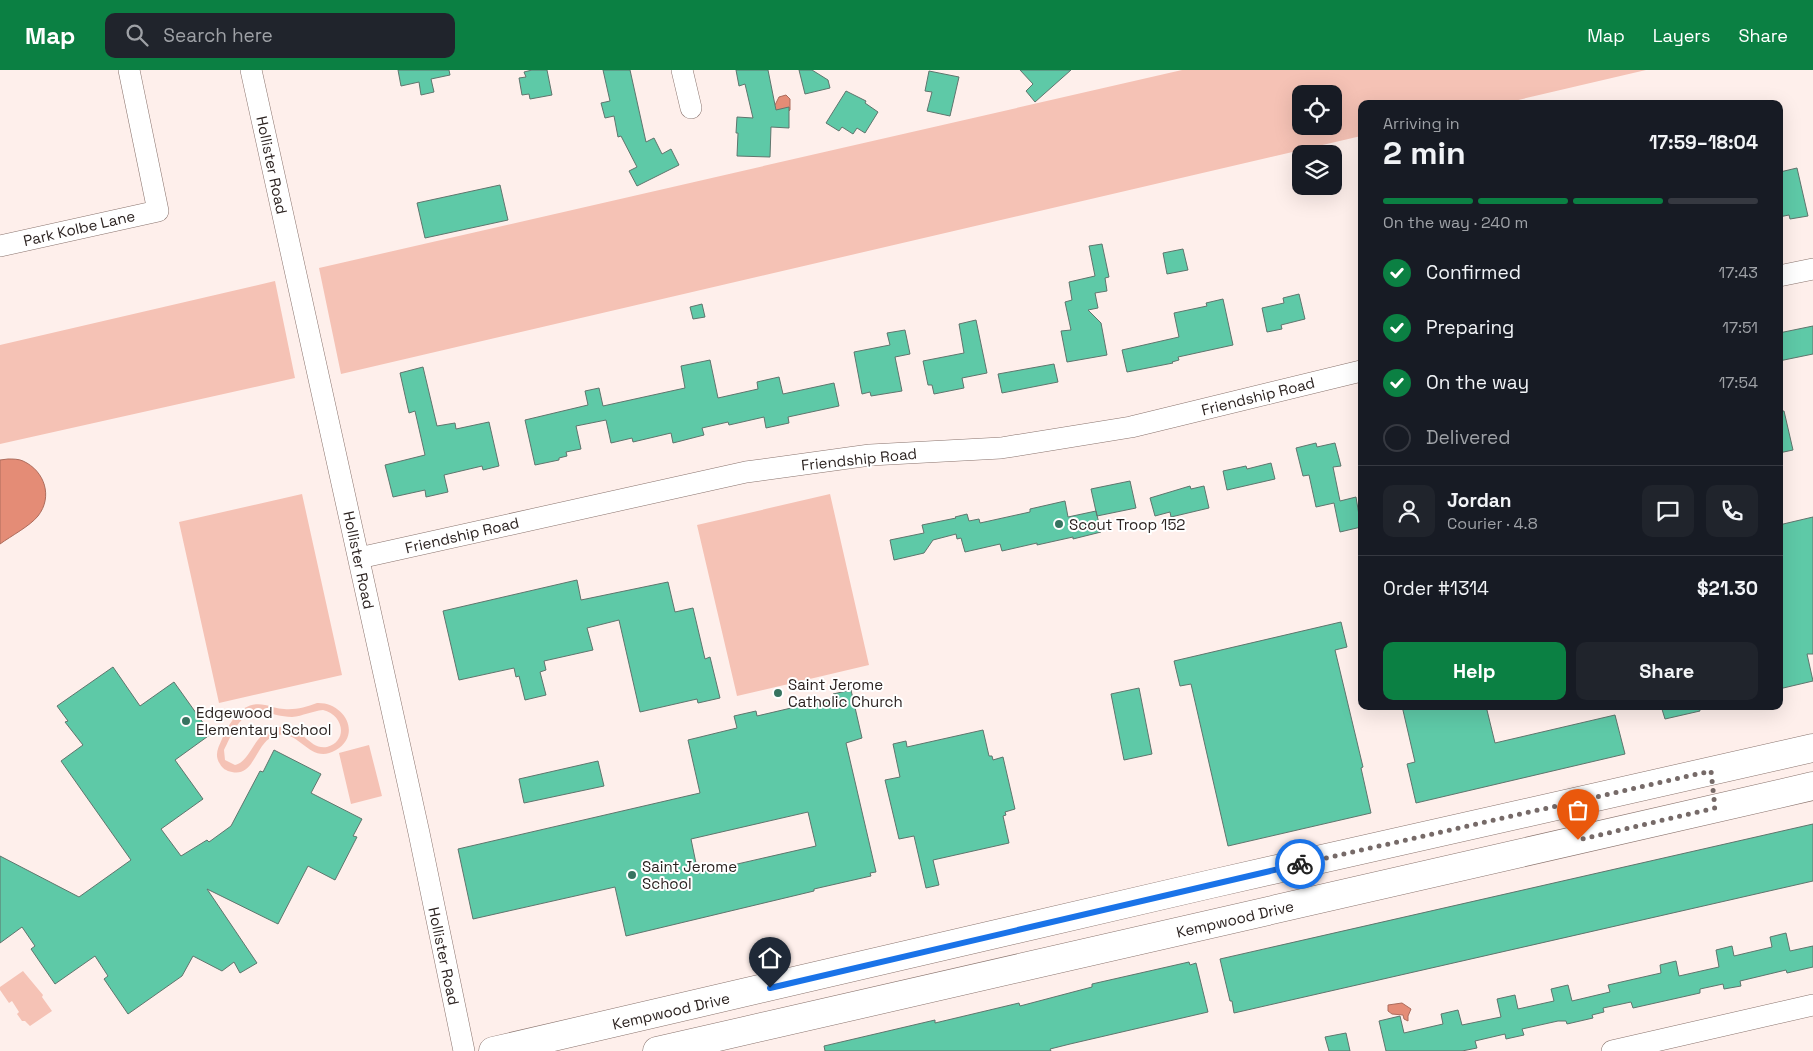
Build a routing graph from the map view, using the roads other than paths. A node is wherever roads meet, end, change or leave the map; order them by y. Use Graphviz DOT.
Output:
graph roads {
  1 [pos="128,70"];
  2 [pos="252,70"];
  3 [pos="682,70"];
  4 [pos="691,108"];
  5 [pos="0,246"];
  6 [pos="1813,269"];
  7 [pos="1783,275"];
  8 [pos="1358,372"];
  9 [pos="359,558"];
  10 [pos="1813,748"];
  11 [pos="1711,771"];
  12 [pos="1813,786"];
  13 [pos="1715,808"];
  14 [pos="1458,828"];
  15 [pos="1462,866"];
  16 [pos="1057,920"];
  17 [pos="1062,958"];
  18 [pos="732,997"];
  19 [pos="1813,1005"];
  20 [pos="738,1032"];
  21 [pos="464,1051"];
  22 [pos="493,1051"];
  23 [pos="657,1051"];
  24 [pos="1612,1051"];
  1 -- 5 [label="street, Park Kolbe Lane"];
  2 -- 9 [label="street, Hollister Road"];
  3 -- 4 [label="street"];
  6 -- 7 [label="street"];
  8 -- 9 [label="street, Friendship Road"];
  9 -- 21 [label="street, Hollister Road"];
  10 -- 11 [label="main road, Kempwood Drive"];
  11 -- 13 [label="main road"];
  11 -- 14 [label="main road, Kempwood Drive"];
  12 -- 13 [label="main road, Kempwood Drive"];
  13 -- 15 [label="main road, Kempwood Drive"];
  14 -- 15 [label="main road"];
  14 -- 16 [label="main road, Kempwood Drive"];
  15 -- 17 [label="main road, Kempwood Drive"];
  16 -- 17 [label="main road"];
  16 -- 18 [label="main road, Kempwood Drive"];
  17 -- 20 [label="main road, Kempwood Drive"];
  18 -- 20 [label="main road"];
  18 -- 22 [label="main road, Kempwood Drive"];
  19 -- 24 [label="street"];
  20 -- 23 [label="main road, Kempwood Drive"];
}
